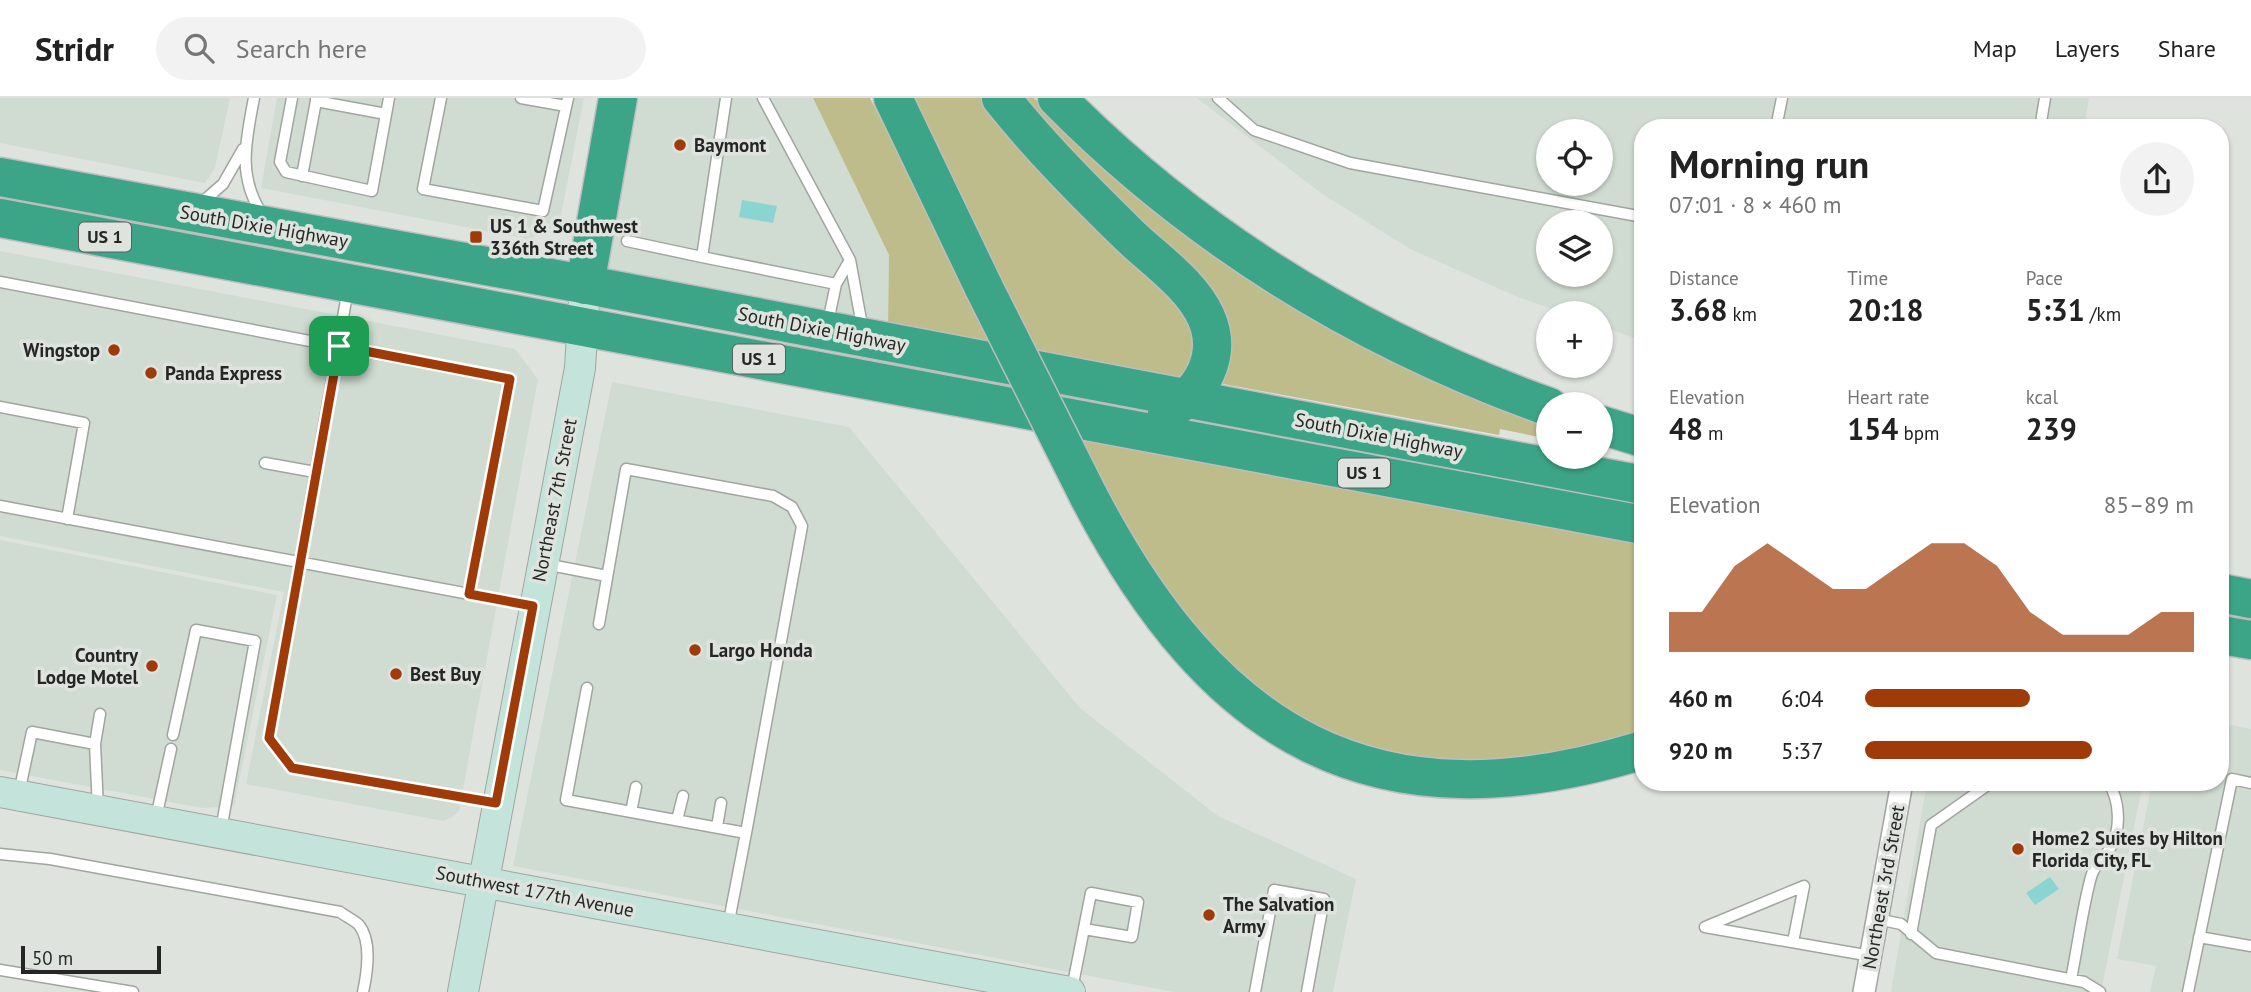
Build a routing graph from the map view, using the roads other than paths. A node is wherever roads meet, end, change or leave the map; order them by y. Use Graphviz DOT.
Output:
graph roads {
  1 [pos="254,98"];
  2 [pos="292,98"];
  3 [pos="389,98"];
  4 [pos="440,98"];
  5 [pos="521,98"];
  6 [pos="618,98"];
  7 [pos="726,98"];
  8 [pos="763,98"];
  9 [pos="892,98"];
  10 [pos="1001,98"];
  11 [pos="1057,98"];
  12 [pos="1217,98"];
  13 [pos="1782,98"];
  14 [pos="2045,98"];
  15 [pos="316,100"];
  16 [pos="567,102"];
  17 [pos="386,114"];
  18 [pos="1778,119"];
  19 [pos="2042,119"];
  20 [pos="243,149"];
  21 [pos="302,176"];
  22 [pos="0,177"];
  23 [pos="601,183"];
  24 [pos="188,212"];
  25 [pos="1634,215"];
  26 [pos="0,218"];
  27 [pos="276,229"];
  28 [pos="627,241"];
  29 [pos="702,257"];
  30 [pos="850,260"];
  31 [pos="519,272"];
  32 [pos="0,282"];
  33 [pos="349,282"];
  34 [pos="836,284"];
  35 [pos="585,285"];
  36 [pos="582,325"];
  37 [pos="825,330"];
  38 [pos="865,337"];
  39 [pos="339,346"];
  40 [pos="1187,399"];
  41 [pos="1536,402"];
  42 [pos="0,407"];
  43 [pos="1084,420"];
  44 [pos="1613,429"];
  45 [pos="1634,435"];
  46 [pos="265,463"];
  47 [pos="315,472"];
  48 [pos="1634,483"];
  49 [pos="0,506"];
  50 [pos="67,519"];
  51 [pos="1634,524"];
  52 [pos="299,562"];
  53 [pos="543,564"];
  54 [pos="607,576"];
  55 [pos="469,594"];
  56 [pos="2229,595"];
  57 [pos="2251,599"];
  58 [pos="533,606"];
  59 [pos="598,624"];
  60 [pos="2229,636"];
  61 [pos="2251,640"];
  62 [pos="2229,655"];
  63 [pos="2251,659"];
  64 [pos="587,688"];
  65 [pos="100,714"];
  66 [pos="173,735"];
  67 [pos="95,744"];
  68 [pos="171,749"];
  69 [pos="1634,752"];
  70 [pos="2251,783"];
  71 [pos="636,787"];
  72 [pos="1900,791"];
  73 [pos="1979,791"];
  74 [pos="2114,791"];
  75 [pos="9,794"];
  76 [pos="682,796"];
  77 [pos="496,803"];
  78 [pos="721,803"];
  79 [pos="98,810"];
  80 [pos="631,811"];
  81 [pos="677,820"];
  82 [pos="155,821"];
  83 [pos="717,827"];
  84 [pos="220,833"];
  85 [pos="746,833"];
  86 [pos="0,854"];
  87 [pos="483,881"];
  88 [pos="1877,919"];
  89 [pos="728,927"];
  90 [pos="1084,929"];
  91 [pos="1911,934"];
  92 [pos="2199,937"];
  93 [pos="1793,942"];
  94 [pos="2251,946"];
  95 [pos="1871,956"];
  96 [pos="0,970"];
  97 [pos="2071,979"];
  98 [pos="133,992"];
  99 [pos="363,992"];
  100 [pos="463,992"];
  101 [pos="1071,992"];
  102 [pos="1255,992"];
  103 [pos="1307,992"];
  104 [pos="1864,992"];
  105 [pos="2101,992"];
  106 [pos="2188,992"];
  1 -- 20 [label="lane"];
  2 -- 21 [label="lane"];
  3 -- 17 [label="lane"];
  4 -- 16 [label="lane"];
  5 -- 16 [label="lane"];
  6 -- 23 [label="highway"];
  7 -- 29 [label="lane"];
  8 -- 30 [label="lane"];
  9 -- 69 [label="highway, bridge"];
  10 -- 40 [label="highway"];
  11 -- 41 [label="highway"];
  12 -- 25 [label="lane"];
  13 -- 18 [label="lane"];
  14 -- 19 [label="lane"];
  15 -- 17 [label="lane"];
  15 -- 21 [label="lane"];
  17 -- 21 [label="lane"];
  20 -- 24 [label="lane"];
  20 -- 27 [label="lane"];
  22 -- 24 [label="highway, South Dixie Highway / US 1"];
  23 -- 31 [label="highway"];
  23 -- 35 [label="highway"];
  24 -- 27 [label="highway, South Dixie Highway / US 1"];
  26 -- 33 [label="highway, South Dixie Highway / US 1"];
  27 -- 31 [label="highway, South Dixie Highway / US 1"];
  28 -- 29 [label="lane"];
  29 -- 34 [label="lane"];
  30 -- 34 [label="lane"];
  30 -- 38 [label="lane"];
  31 -- 35 [label="highway, South Dixie Highway / US 1"];
  32 -- 39 [label="lane"];
  33 -- 36 [label="highway, South Dixie Highway / US 1"];
  33 -- 39 [label="lane"];
  34 -- 37 [label="lane"];
  35 -- 36 [label="main road, Northeast 7th Street"];
  35 -- 37 [label="highway, South Dixie Highway / US 1"];
  36 -- 43 [label="highway, South Dixie Highway / US 1"];
  36 -- 53 [label="main road, Northeast 7th Street"];
  37 -- 38 [label="highway, South Dixie Highway / US 1"];
  38 -- 40 [label="highway, South Dixie Highway / US 1"];
  39 -- 47 [label="lane"];
  39 -- 55 [label="lane"];
  40 -- 43 [label="highway"];
  40 -- 48 [label="highway, South Dixie Highway / US 1"];
  42 -- 50 [label="lane"];
  43 -- 51 [label="highway, South Dixie Highway / US 1"];
  44 -- 45 [label="highway"];
  46 -- 47 [label="lane"];
  47 -- 52 [label="lane"];
  49 -- 50 [label="lane"];
  50 -- 52 [label="lane"];
  52 -- 55 [label="lane"];
  52 -- 77 [label="lane"];
  53 -- 54 [label="lane"];
  53 -- 58 [label="main road, Northeast 7th Street"];
  54 -- 59 [label="lane"];
  54 -- 85 [label="lane"];
  55 -- 58 [label="lane"];
  56 -- 57 [label="highway"];
  58 -- 77 [label="main road, Northeast 7th Street"];
  60 -- 61 [label="highway"];
  62 -- 63 [label="highway"];
  64 -- 80 [label="lane"];
  65 -- 67 [label="lane"];
  66 -- 84 [label="lane"];
  67 -- 75 [label="lane"];
  67 -- 79 [label="lane"];
  68 -- 82 [label="lane"];
  70 -- 92 [label="lane"];
  71 -- 80 [label="lane"];
  72 -- 88 [label="street, Northeast 3rd Street"];
  73 -- 91 [label="lane"];
  74 -- 97 [label="lane"];
  75 -- 79 [label="main road, Southwest 177th Avenue"];
  76 -- 81 [label="lane"];
  77 -- 87 [label="main road, Northeast 7th Street"];
  78 -- 83 [label="lane"];
  79 -- 82 [label="main road, Southwest 177th Avenue"];
  80 -- 81 [label="lane"];
  81 -- 83 [label="lane"];
  82 -- 84 [label="main road, Southwest 177th Avenue"];
  83 -- 85 [label="lane"];
  84 -- 87 [label="main road, Southwest 177th Avenue"];
  85 -- 89 [label="lane"];
  86 -- 99 [label="lane"];
  87 -- 89 [label="main road, Southwest 177th Avenue"];
  87 -- 100 [label="main road, Northeast 7th Street"];
  88 -- 91 [label="lane"];
  88 -- 95 [label="street, Northeast 3rd Street"];
  89 -- 101 [label="main road, Southwest 177th Avenue"];
  90 -- 90 [label="lane"];
  90 -- 101 [label="lane"];
  91 -- 97 [label="lane"];
  92 -- 94 [label="lane"];
  92 -- 106 [label="lane"];
  93 -- 93 [label="lane"];
  93 -- 95 [label="lane"];
  95 -- 104 [label="street, Northeast 3rd Street"];
  96 -- 98 [label="lane"];
  97 -- 105 [label="lane"];
  102 -- 103 [label="lane"];
}
